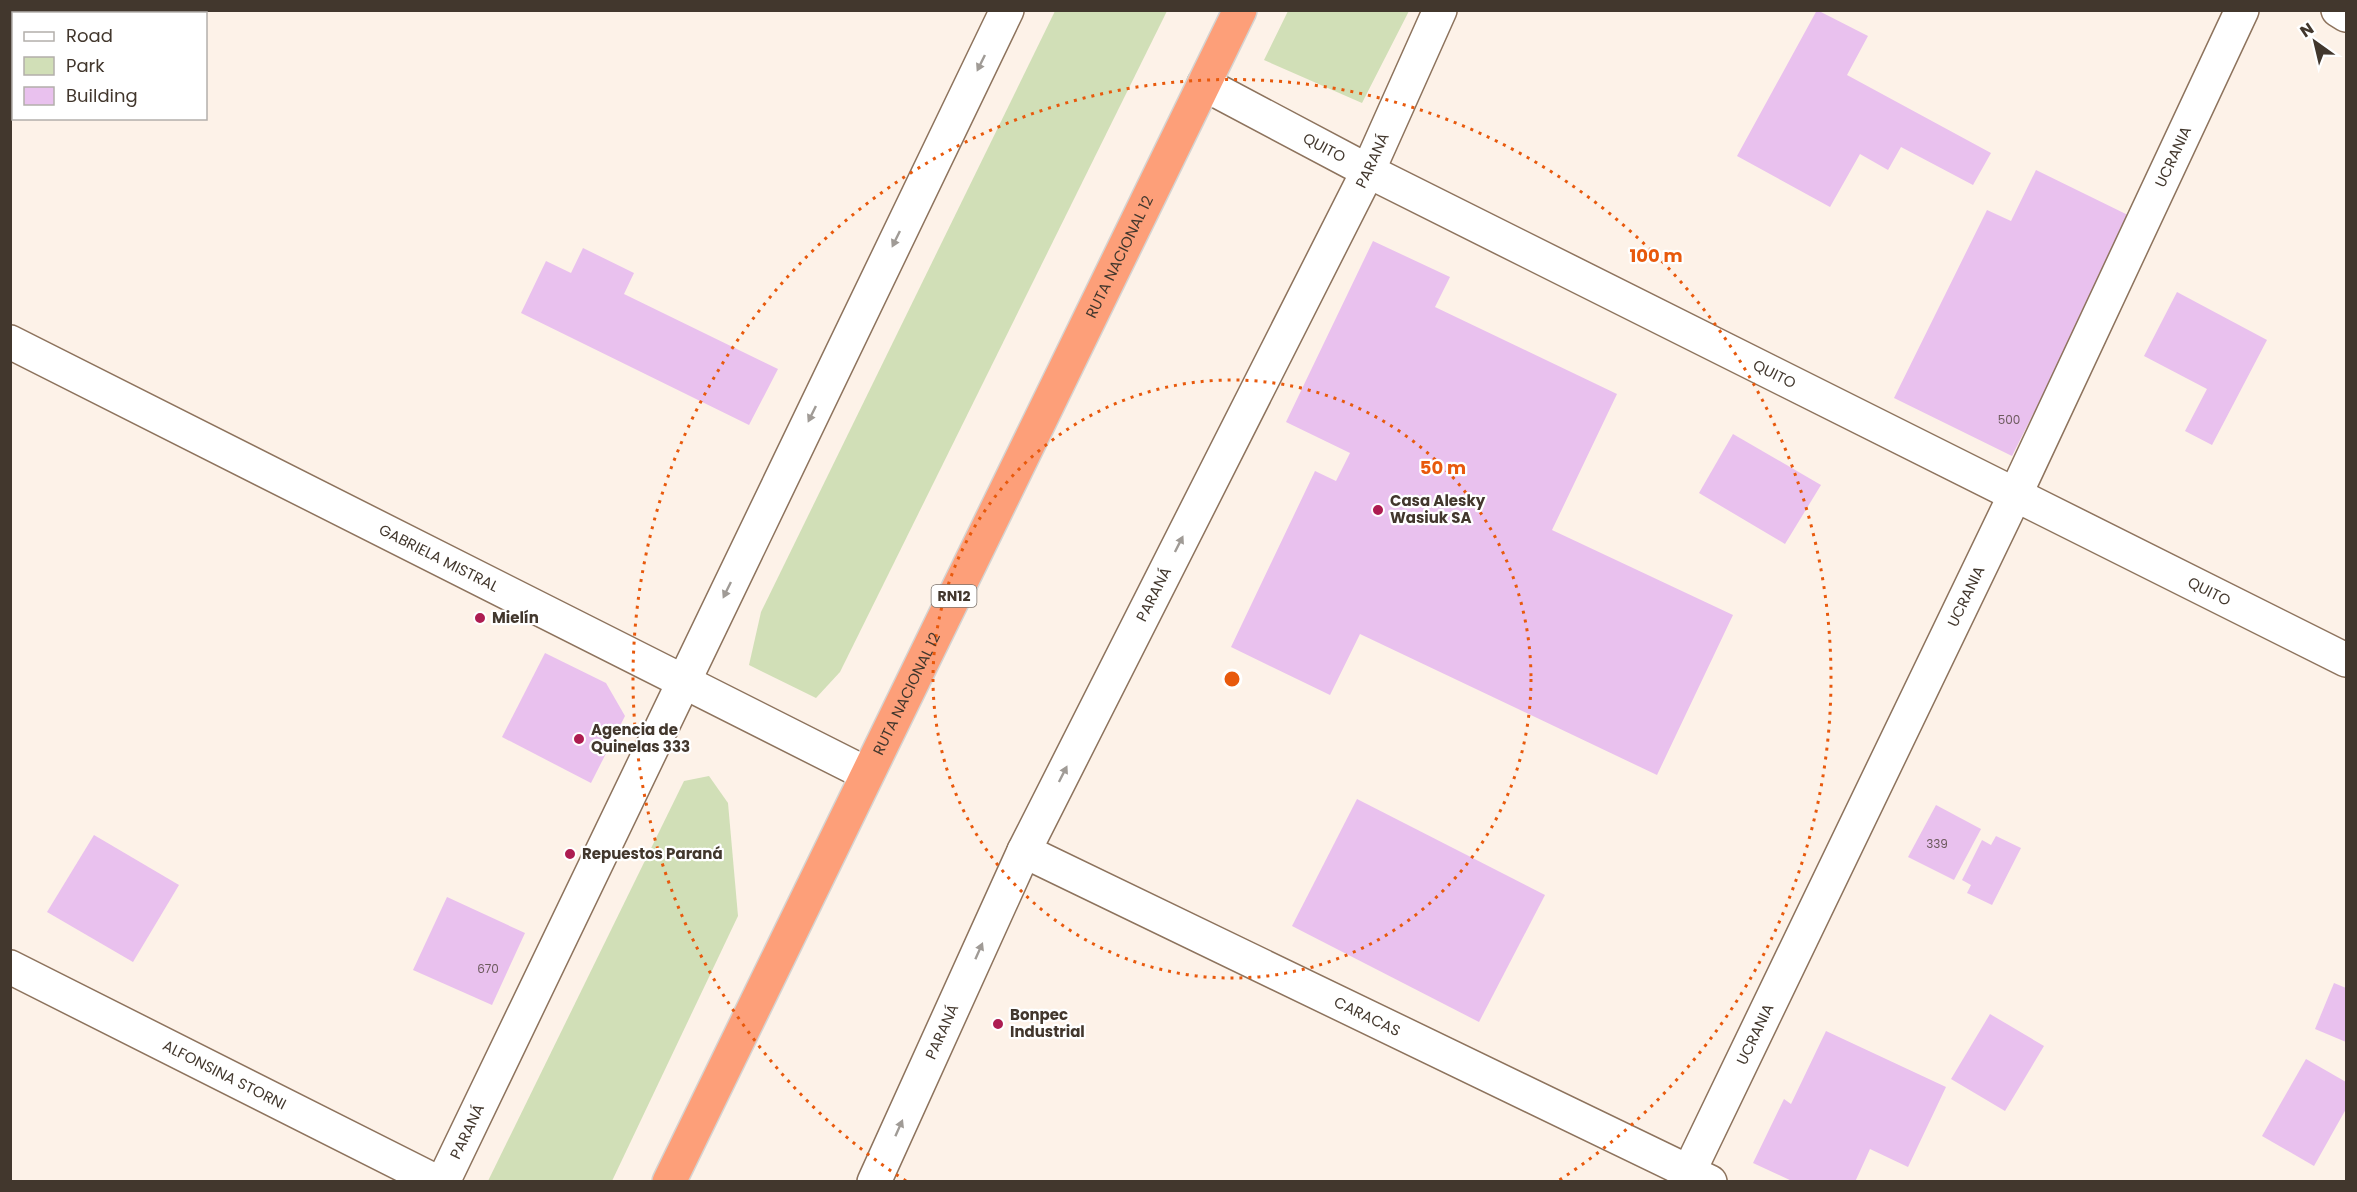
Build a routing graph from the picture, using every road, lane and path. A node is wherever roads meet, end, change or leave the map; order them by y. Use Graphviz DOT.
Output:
graph roads {
  1 [pos="1006,10"];
  2 [pos="1240,10"];
  3 [pos="1440,10"];
  4 [pos="2242,10"];
  5 [pos="2338,10"];
  6 [pos="2346,15"];
  7 [pos="1204,84"];
  8 [pos="1368,171"];
  9 [pos="10,342"];
  10 [pos="2015,495"];
  11 [pos="2346,660"];
  12 [pos="682,682"];
  13 [pos="867,774"];
  14 [pos="1024,851"];
  15 [pos="10,967"];
  16 [pos="1694,1178"];
  17 [pos="437,1182"];
  18 [pos="442,1182"];
  19 [pos="669,1182"];
  20 [pos="874,1182"];
  1 -- 12 [label="street, PARANÁ, one-way"];
  2 -- 7 [label="highway, RUTA NACIONAL 12 / RN12"];
  3 -- 8 [label="street, PARANÁ"];
  4 -- 10 [label="street, UCRANIA"];
  5 -- 6 [label="street"];
  7 -- 8 [label="street, QUITO"];
  7 -- 13 [label="highway, RUTA NACIONAL 12 / RN12"];
  8 -- 10 [label="street, QUITO"];
  14 -- 8 [label="street, PARANÁ, one-way"];
  9 -- 12 [label="street, GABRIELA MISTRAL"];
  10 -- 11 [label="street, QUITO"];
  10 -- 16 [label="street, UCRANIA"];
  12 -- 13 [label="street, GABRIELA MISTRAL"];
  12 -- 18 [label="street, PARANÁ"];
  13 -- 19 [label="highway, RUTA NACIONAL 12 / RN12"];
  14 -- 16 [label="street, CARACAS"];
  20 -- 14 [label="street, PARANÁ, one-way"];
  15 -- 17 [label="street, ALFONSINA STORNI"];
}
